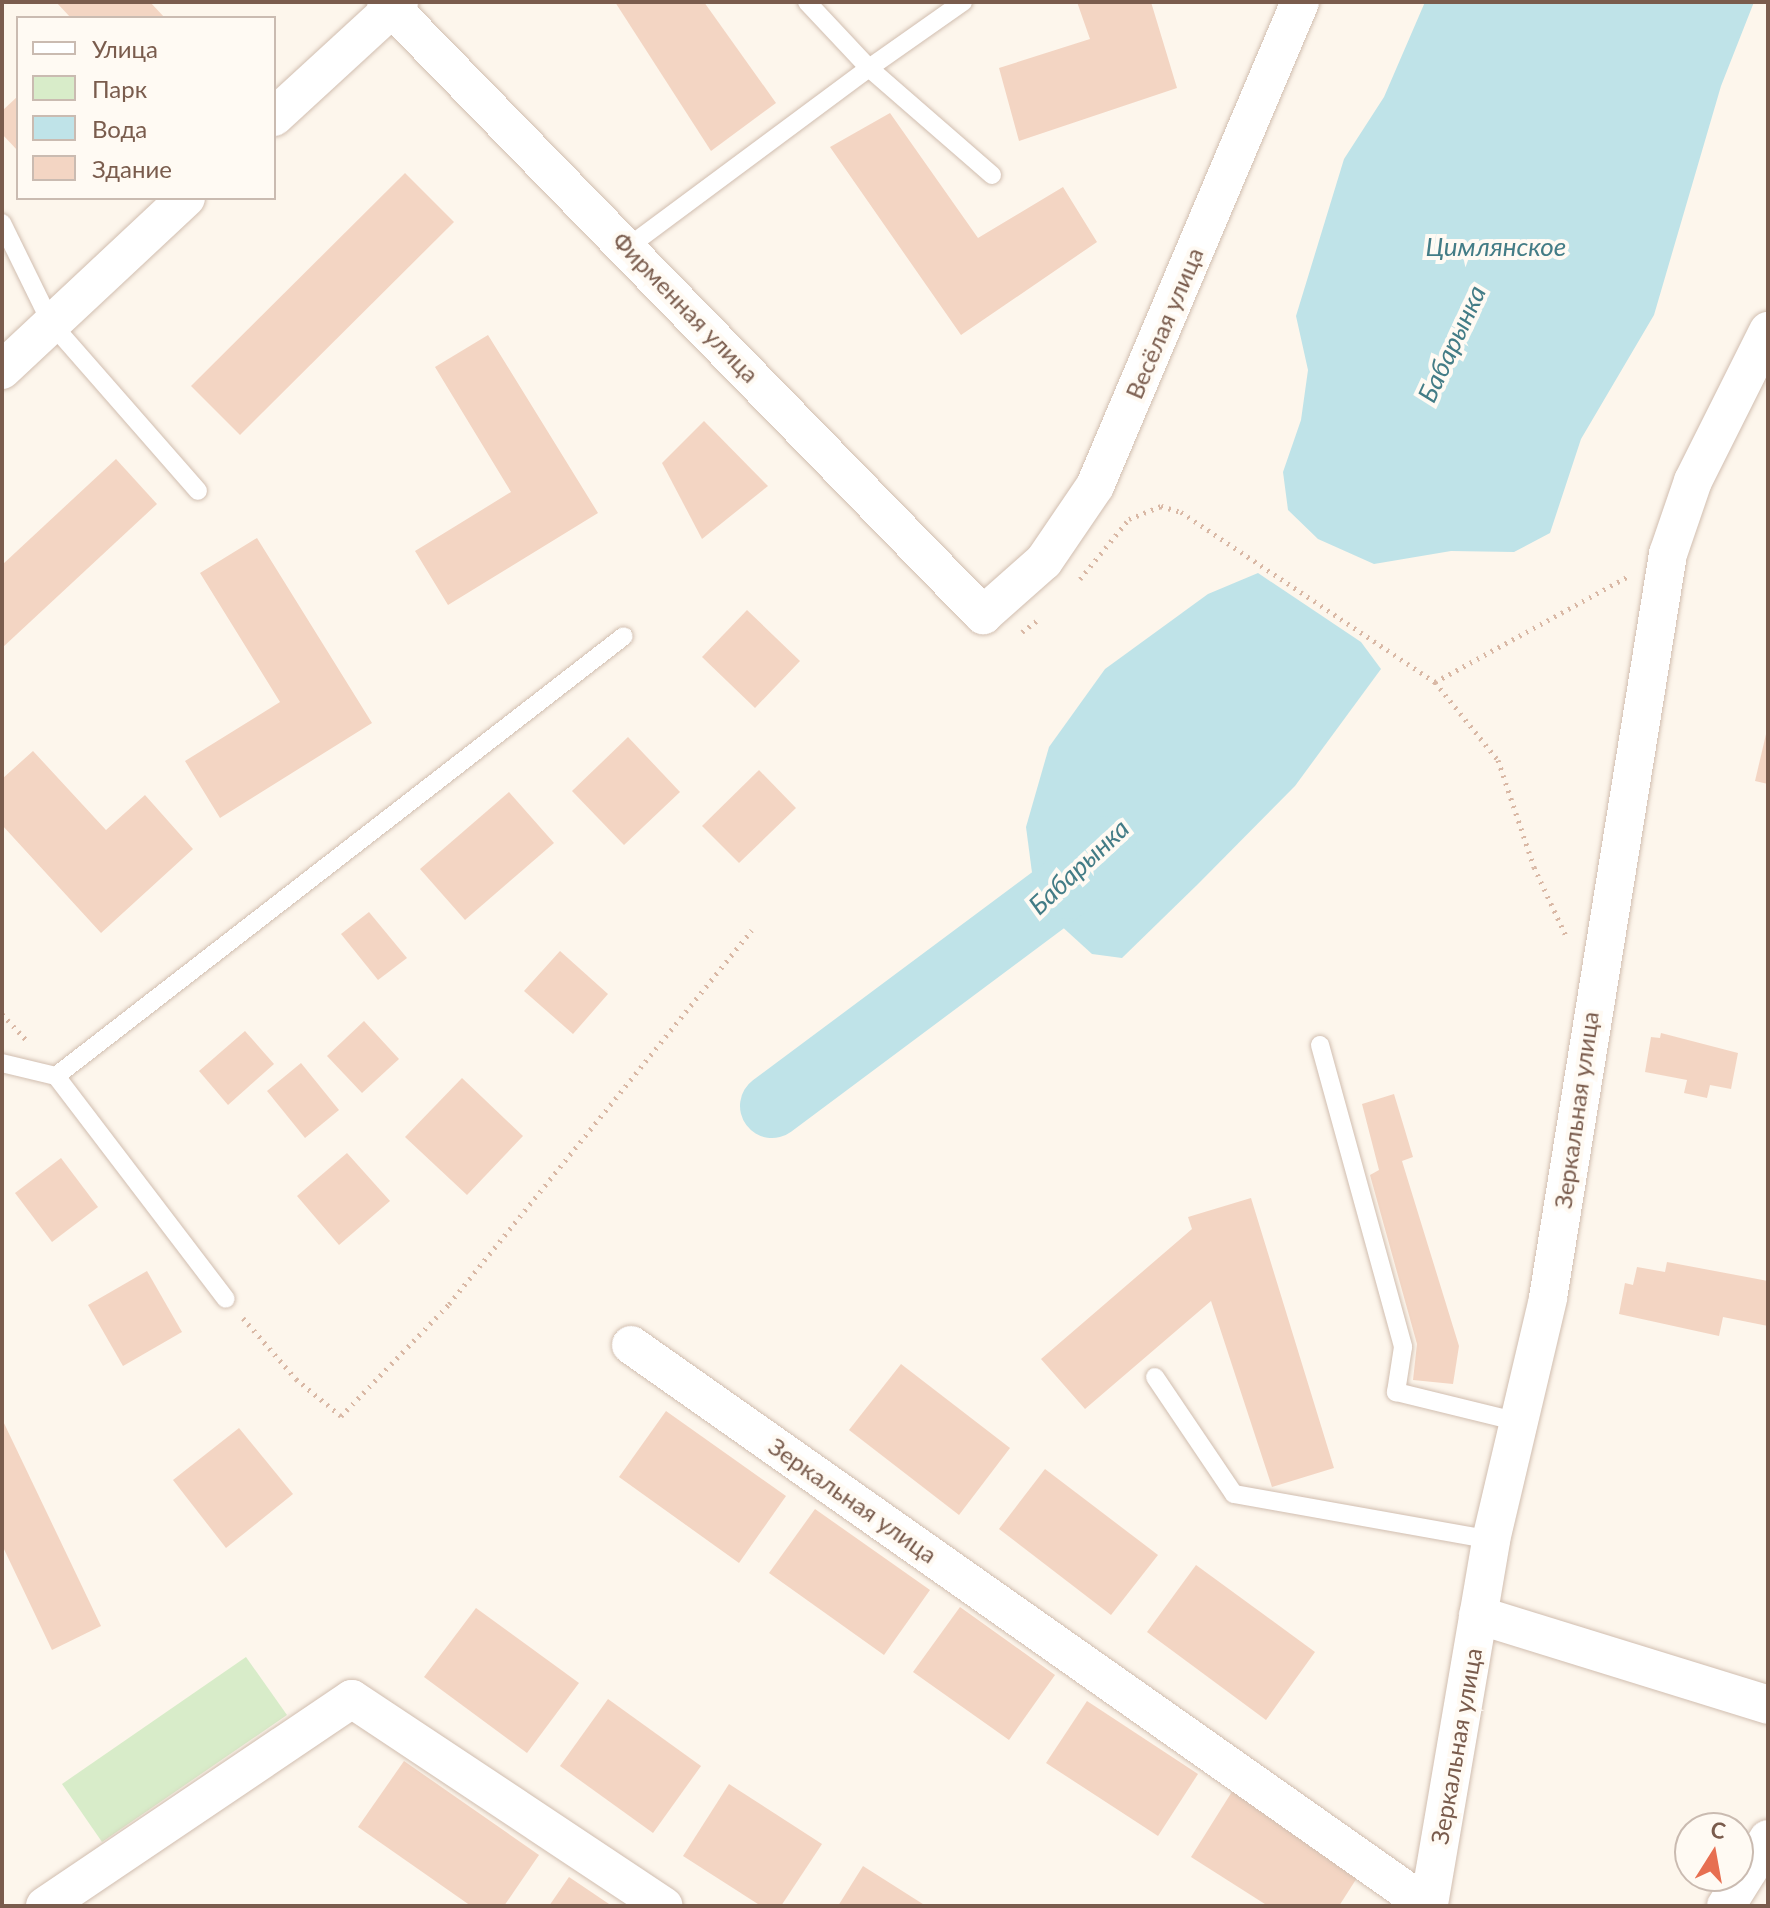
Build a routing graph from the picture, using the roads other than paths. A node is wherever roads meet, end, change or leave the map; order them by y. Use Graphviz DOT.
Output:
graph roads {
  1 [pos="807,2"];
  2 [pos="963,2"];
  3 [pos="1300,2"];
  4 [pos="392,4"];
  5 [pos="869,68"];
  6 [pos="276,115"];
  7 [pos="992,175"];
  8 [pos="184,200"];
  9 [pos="2,223"];
  10 [pos="628,247"];
  11 [pos="51,323"];
  12 [pos="1768,331"];
  13 [pos="2,370"];
  14 [pos="198,491"];
  15 [pos="983,615"];
  16 [pos="624,636"];
  17 [pos="1320,1045"];
  18 [pos="2,1063"];
  19 [pos="56,1076"];
  20 [pos="226,1299"];
  21 [pos="631,1345"];
  22 [pos="1155,1377"];
  23 [pos="1519,1422"];
  24 [pos="1491,1540"];
  25 [pos="1478,1615"];
  26 [pos="1768,1705"];
  27 [pos="1768,1839"];
  28 [pos="1428,1905"];
  29 [pos="45,1906"];
  30 [pos="664,1906"];
  31 [pos="1726,1906"];
  1 -- 5 [label="lane"];
  2 -- 5 [label="lane"];
  3 -- 15 [label="street, Весёлая улица"];
  4 -- 6 [label="street"];
  4 -- 10 [label="street, Фирменная улица"];
  5 -- 7 [label="lane"];
  5 -- 10 [label="lane"];
  8 -- 11 [label="street"];
  9 -- 11 [label="lane"];
  10 -- 15 [label="street, Фирменная улица"];
  11 -- 13 [label="street"];
  11 -- 14 [label="lane"];
  12 -- 23 [label="street, Зеркальная улица"];
  16 -- 19 [label="lane"];
  17 -- 23 [label="lane"];
  18 -- 19 [label="lane"];
  19 -- 20 [label="lane"];
  21 -- 28 [label="street, Зеркальная улица"];
  22 -- 24 [label="lane"];
  23 -- 24 [label="street, Зеркальная улица"];
  24 -- 25 [label="street, Зеркальная улица"];
  25 -- 26 [label="street"];
  25 -- 28 [label="street, Зеркальная улица"];
  27 -- 31 [label="street"];
  29 -- 30 [label="street"];
}
